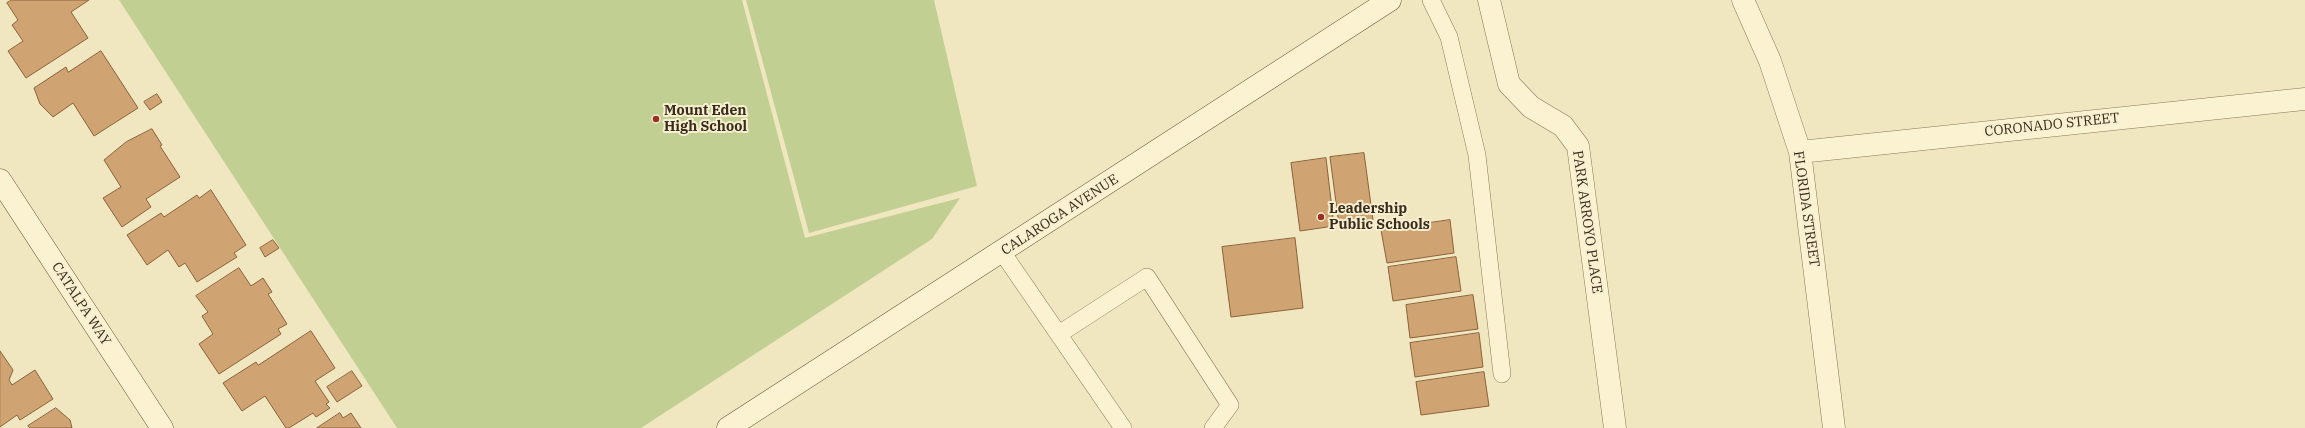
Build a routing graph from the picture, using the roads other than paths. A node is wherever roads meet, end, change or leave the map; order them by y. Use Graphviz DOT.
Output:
graph roads {
  1 [pos="1390,0"];
  2 [pos="1431,0"];
  3 [pos="1489,0"];
  4 [pos="1743,0"];
  5 [pos="2305,99"];
  6 [pos="1800,152"];
  7 [pos="0,180"];
  8 [pos="1002,252"];
  9 [pos="1059,334"];
  10 [pos="1502,374"];
  11 [pos="162,428"];
  12 [pos="728,428"];
  13 [pos="1123,428"];
  14 [pos="1213,428"];
  15 [pos="1615,428"];
  16 [pos="1834,428"];
  1 -- 8 [label="street, CALAROGA AVENUE"];
  2 -- 10 [label="lane"];
  3 -- 15 [label="street, PARK ARROYO PLACE"];
  4 -- 6 [label="street, FLORIDA STREET"];
  5 -- 6 [label="street, CORONADO STREET"];
  6 -- 16 [label="street, FLORIDA STREET"];
  7 -- 11 [label="street, CATALPA WAY"];
  8 -- 9 [label="lane"];
  8 -- 12 [label="street, CALAROGA AVENUE"];
  9 -- 13 [label="lane"];
  9 -- 14 [label="lane"];
}
